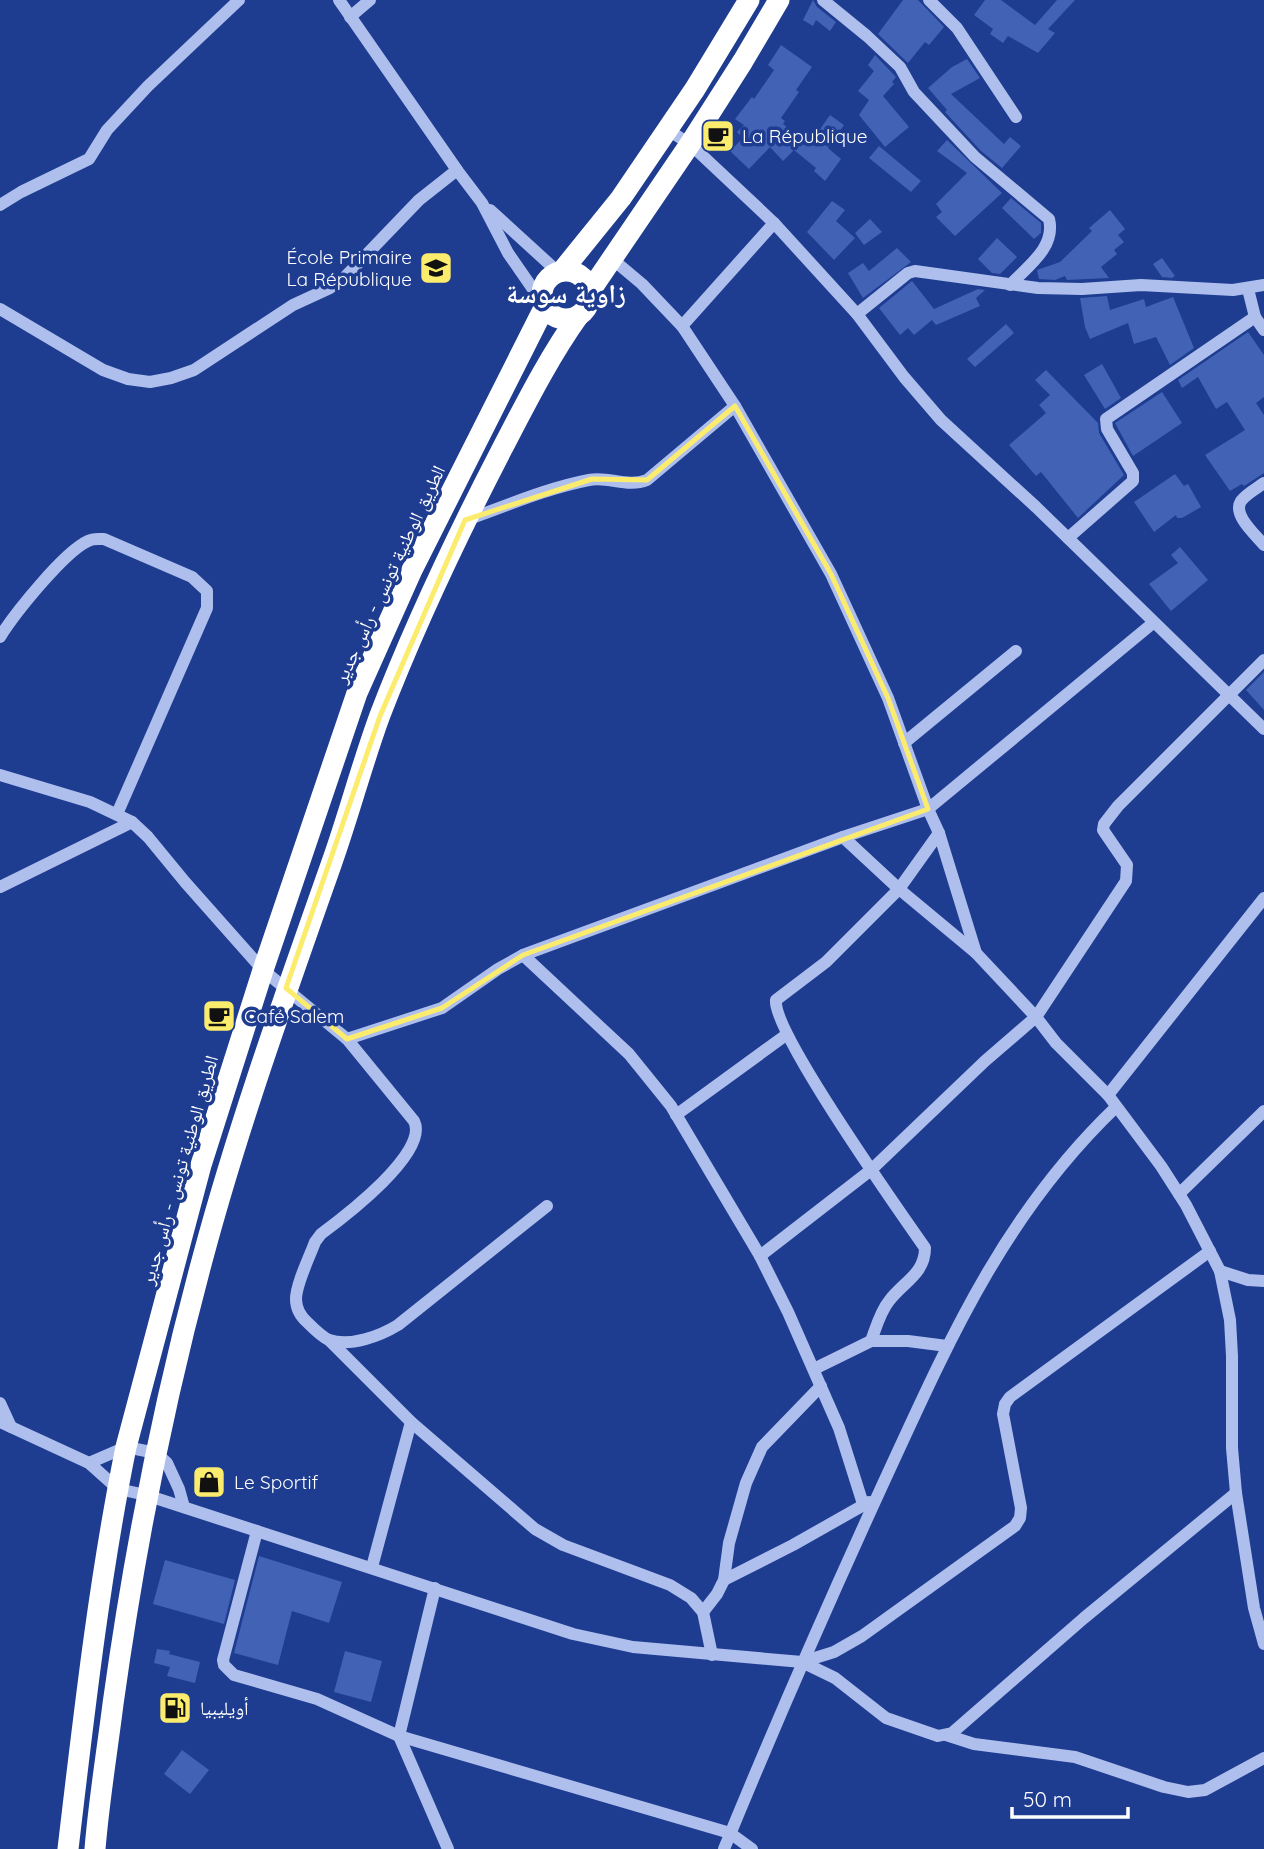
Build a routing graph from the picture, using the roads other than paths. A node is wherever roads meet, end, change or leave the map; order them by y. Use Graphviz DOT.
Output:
graph roads {
  1 [pos="239,0"];
  2 [pos="339,0"];
  3 [pos="370,0"];
  4 [pos="749,0"];
  5 [pos="779,0"];
  6 [pos="823,0"];
  7 [pos="929,0"];
  8 [pos="350,18"];
  9 [pos="1016,117"];
  10 [pos="668,130"];
  11 [pos="690,144"];
  12 [pos="457,170"];
  13 [pos="482,203"];
  14 [pos="0,205"];
  15 [pos="774,223"];
  16 [pos="611,258"];
  17 [pos="560,272"];
  18 [pos="1010,285"];
  19 [pos="1264,285"];
  20 [pos="1248,289"];
  21 [pos="590,291"];
  22 [pos="545,305"];
  23 [pos="0,309"];
  24 [pos="857,314"];
  25 [pos="579,315"];
  26 [pos="1255,317"];
  27 [pos="682,326"];
  28 [pos="1264,330"];
  29 [pos="735,407"];
  30 [pos="1264,483"];
  31 [pos="465,520"];
  32 [pos="1068,538"];
  33 [pos="1264,545"];
  34 [pos="1153,623"];
  35 [pos="0,637"];
  36 [pos="1016,651"];
  37 [pos="1264,660"];
  38 [pos="1228,694"];
  39 [pos="1264,729"];
  40 [pos="904,744"];
  41 [pos="0,775"];
  42 [pos="928,809"];
  43 [pos="117,814"];
  44 [pos="132,822"];
  45 [pos="939,832"];
  46 [pos="843,837"];
  47 [pos="0,887"];
  48 [pos="899,889"];
  49 [pos="1264,898"];
  50 [pos="976,953"];
  51 [pos="523,955"];
  52 [pos="263,970"];
  53 [pos="286,988"];
  54 [pos="1036,1017"];
  55 [pos="786,1035"];
  56 [pos="346,1039"];
  57 [pos="1108,1095"];
  58 [pos="1116,1107"];
  59 [pos="1264,1111"];
  60 [pos="676,1115"];
  61 [pos="871,1170"];
  62 [pos="1179,1194"];
  63 [pos="547,1206"];
  64 [pos="1210,1251"];
  65 [pos="760,1256"];
  66 [pos="1220,1272"];
  67 [pos="1264,1281"];
  68 [pos="329,1340"];
  69 [pos="871,1341"];
  70 [pos="947,1346"];
  71 [pos="814,1369"];
  72 [pos="821,1385"];
  73 [pos="0,1403"];
  74 [pos="411,1422"];
  75 [pos="5,1424"];
  76 [pos="126,1447"];
  77 [pos="156,1453"];
  78 [pos="89,1463"];
  79 [pos="117,1489"];
  80 [pos="1236,1493"];
  81 [pos="146,1495"];
  82 [pos="877,1498"];
  83 [pos="863,1504"];
  84 [pos="184,1507"];
  85 [pos="257,1531"];
  86 [pos="372,1567"];
  87 [pos="724,1580"];
  88 [pos="435,1588"];
  89 [pos="703,1612"];
  90 [pos="1264,1644"];
  91 [pos="712,1655"];
  92 [pos="802,1662"];
  93 [pos="946,1735"];
  94 [pos="399,1736"];
  95 [pos="1264,1758"];
  96 [pos="730,1833"];
  97 [pos="68,1849"];
  98 [pos="95,1849"];
  99 [pos="448,1849"];
  100 [pos="724,1849"];
  101 [pos="752,1849"];
  1 -- 14 [label="street"];
  2 -- 8 [label="street"];
  3 -- 8 [label="street"];
  4 -- 10 [label="highway"];
  5 -- 11 [label="highway"];
  6 -- 18 [label="street"];
  7 -- 9 [label="street"];
  8 -- 12 [label="street"];
  10 -- 11 [label="street"];
  10 -- 17 [label="highway"];
  11 -- 15 [label="street"];
  11 -- 16 [label="highway"];
  12 -- 13 [label="street"];
  12 -- 23 [label="street"];
  13 -- 17 [label="street"];
  13 -- 22 [label="street"];
  15 -- 24 [label="street"];
  15 -- 27 [label="street"];
  16 -- 21 [label="highway"];
  16 -- 27 [label="street"];
  17 -- 21 [label="highway"];
  17 -- 22 [label="highway"];
  18 -- 20 [label="street"];
  18 -- 24 [label="street"];
  19 -- 20 [label="street"];
  20 -- 26 [label="street"];
  21 -- 25 [label="highway"];
  22 -- 25 [label="highway"];
  22 -- 52 [label="highway, الطريق الوطنية تونس - رأس جدير"];
  24 -- 32 [label="street"];
  25 -- 31 [label="highway"];
  26 -- 28 [label="street"];
  26 -- 32 [label="street"];
  27 -- 29 [label="street"];
  29 -- 31 [label="street"];
  29 -- 40 [label="street"];
  30 -- 33 [label="street"];
  31 -- 53 [label="highway"];
  32 -- 34 [label="street"];
  34 -- 38 [label="street"];
  34 -- 42 [label="street"];
  35 -- 43 [label="street"];
  36 -- 40 [label="street"];
  37 -- 38 [label="street"];
  38 -- 39 [label="street"];
  38 -- 54 [label="street"];
  40 -- 42 [label="street"];
  41 -- 43 [label="street"];
  42 -- 45 [label="street"];
  42 -- 46 [label="street"];
  43 -- 44 [label="street"];
  44 -- 47 [label="street"];
  44 -- 52 [label="street"];
  45 -- 48 [label="street"];
  45 -- 50 [label="street"];
  46 -- 48 [label="street"];
  46 -- 51 [label="street"];
  48 -- 50 [label="street"];
  48 -- 55 [label="street"];
  49 -- 57 [label="street"];
  50 -- 54 [label="street"];
  51 -- 56 [label="street"];
  51 -- 60 [label="street"];
  52 -- 53 [label="street"];
  52 -- 76 [label="highway, الطريق الوطنية تونس - رأس جدير"];
  53 -- 56 [label="street"];
  53 -- 77 [label="highway"];
  54 -- 57 [label="street"];
  54 -- 61 [label="street"];
  55 -- 60 [label="street"];
  55 -- 61 [label="street"];
  56 -- 68 [label="street"];
  57 -- 58 [label="street"];
  58 -- 62 [label="street"];
  58 -- 70 [label="street"];
  59 -- 62 [label="street"];
  60 -- 65 [label="street"];
  61 -- 65 [label="street"];
  61 -- 69 [label="street"];
  62 -- 64 [label="street"];
  63 -- 68 [label="street"];
  64 -- 66 [label="street"];
  64 -- 92 [label="street"];
  65 -- 71 [label="street"];
  66 -- 67 [label="street"];
  66 -- 80 [label="street"];
  68 -- 74 [label="street"];
  69 -- 70 [label="street"];
  69 -- 71 [label="street"];
  70 -- 82 [label="street"];
  71 -- 72 [label="street"];
  72 -- 83 [label="street"];
  72 -- 87 [label="street"];
  73 -- 75 [label="street"];
  74 -- 86 [label="street"];
  74 -- 89 [label="street"];
  75 -- 78 [label="street"];
  76 -- 77 [label="street"];
  76 -- 78 [label="street"];
  76 -- 79 [label="highway, الطريق الوطنية تونس - رأس جدير"];
  77 -- 81 [label="highway"];
  77 -- 84 [label="street"];
  78 -- 79 [label="street"];
  79 -- 81 [label="street"];
  79 -- 97 [label="highway, الطريق الوطنية تونس - رأس جدير"];
  80 -- 90 [label="street"];
  80 -- 93 [label="street"];
  81 -- 84 [label="street"];
  81 -- 98 [label="highway"];
  82 -- 83 [label="street"];
  82 -- 92 [label="street"];
  83 -- 87 [label="street"];
  84 -- 85 [label="street"];
  85 -- 86 [label="street"];
  85 -- 94 [label="street"];
  86 -- 88 [label="street"];
  87 -- 89 [label="street"];
  88 -- 91 [label="street"];
  88 -- 94 [label="street"];
  89 -- 91 [label="street"];
  91 -- 92 [label="street"];
  92 -- 93 [label="street"];
  92 -- 96 [label="street"];
  93 -- 95 [label="street"];
  94 -- 96 [label="street"];
  94 -- 99 [label="street"];
  96 -- 100 [label="street"];
  96 -- 101 [label="street"];
}
